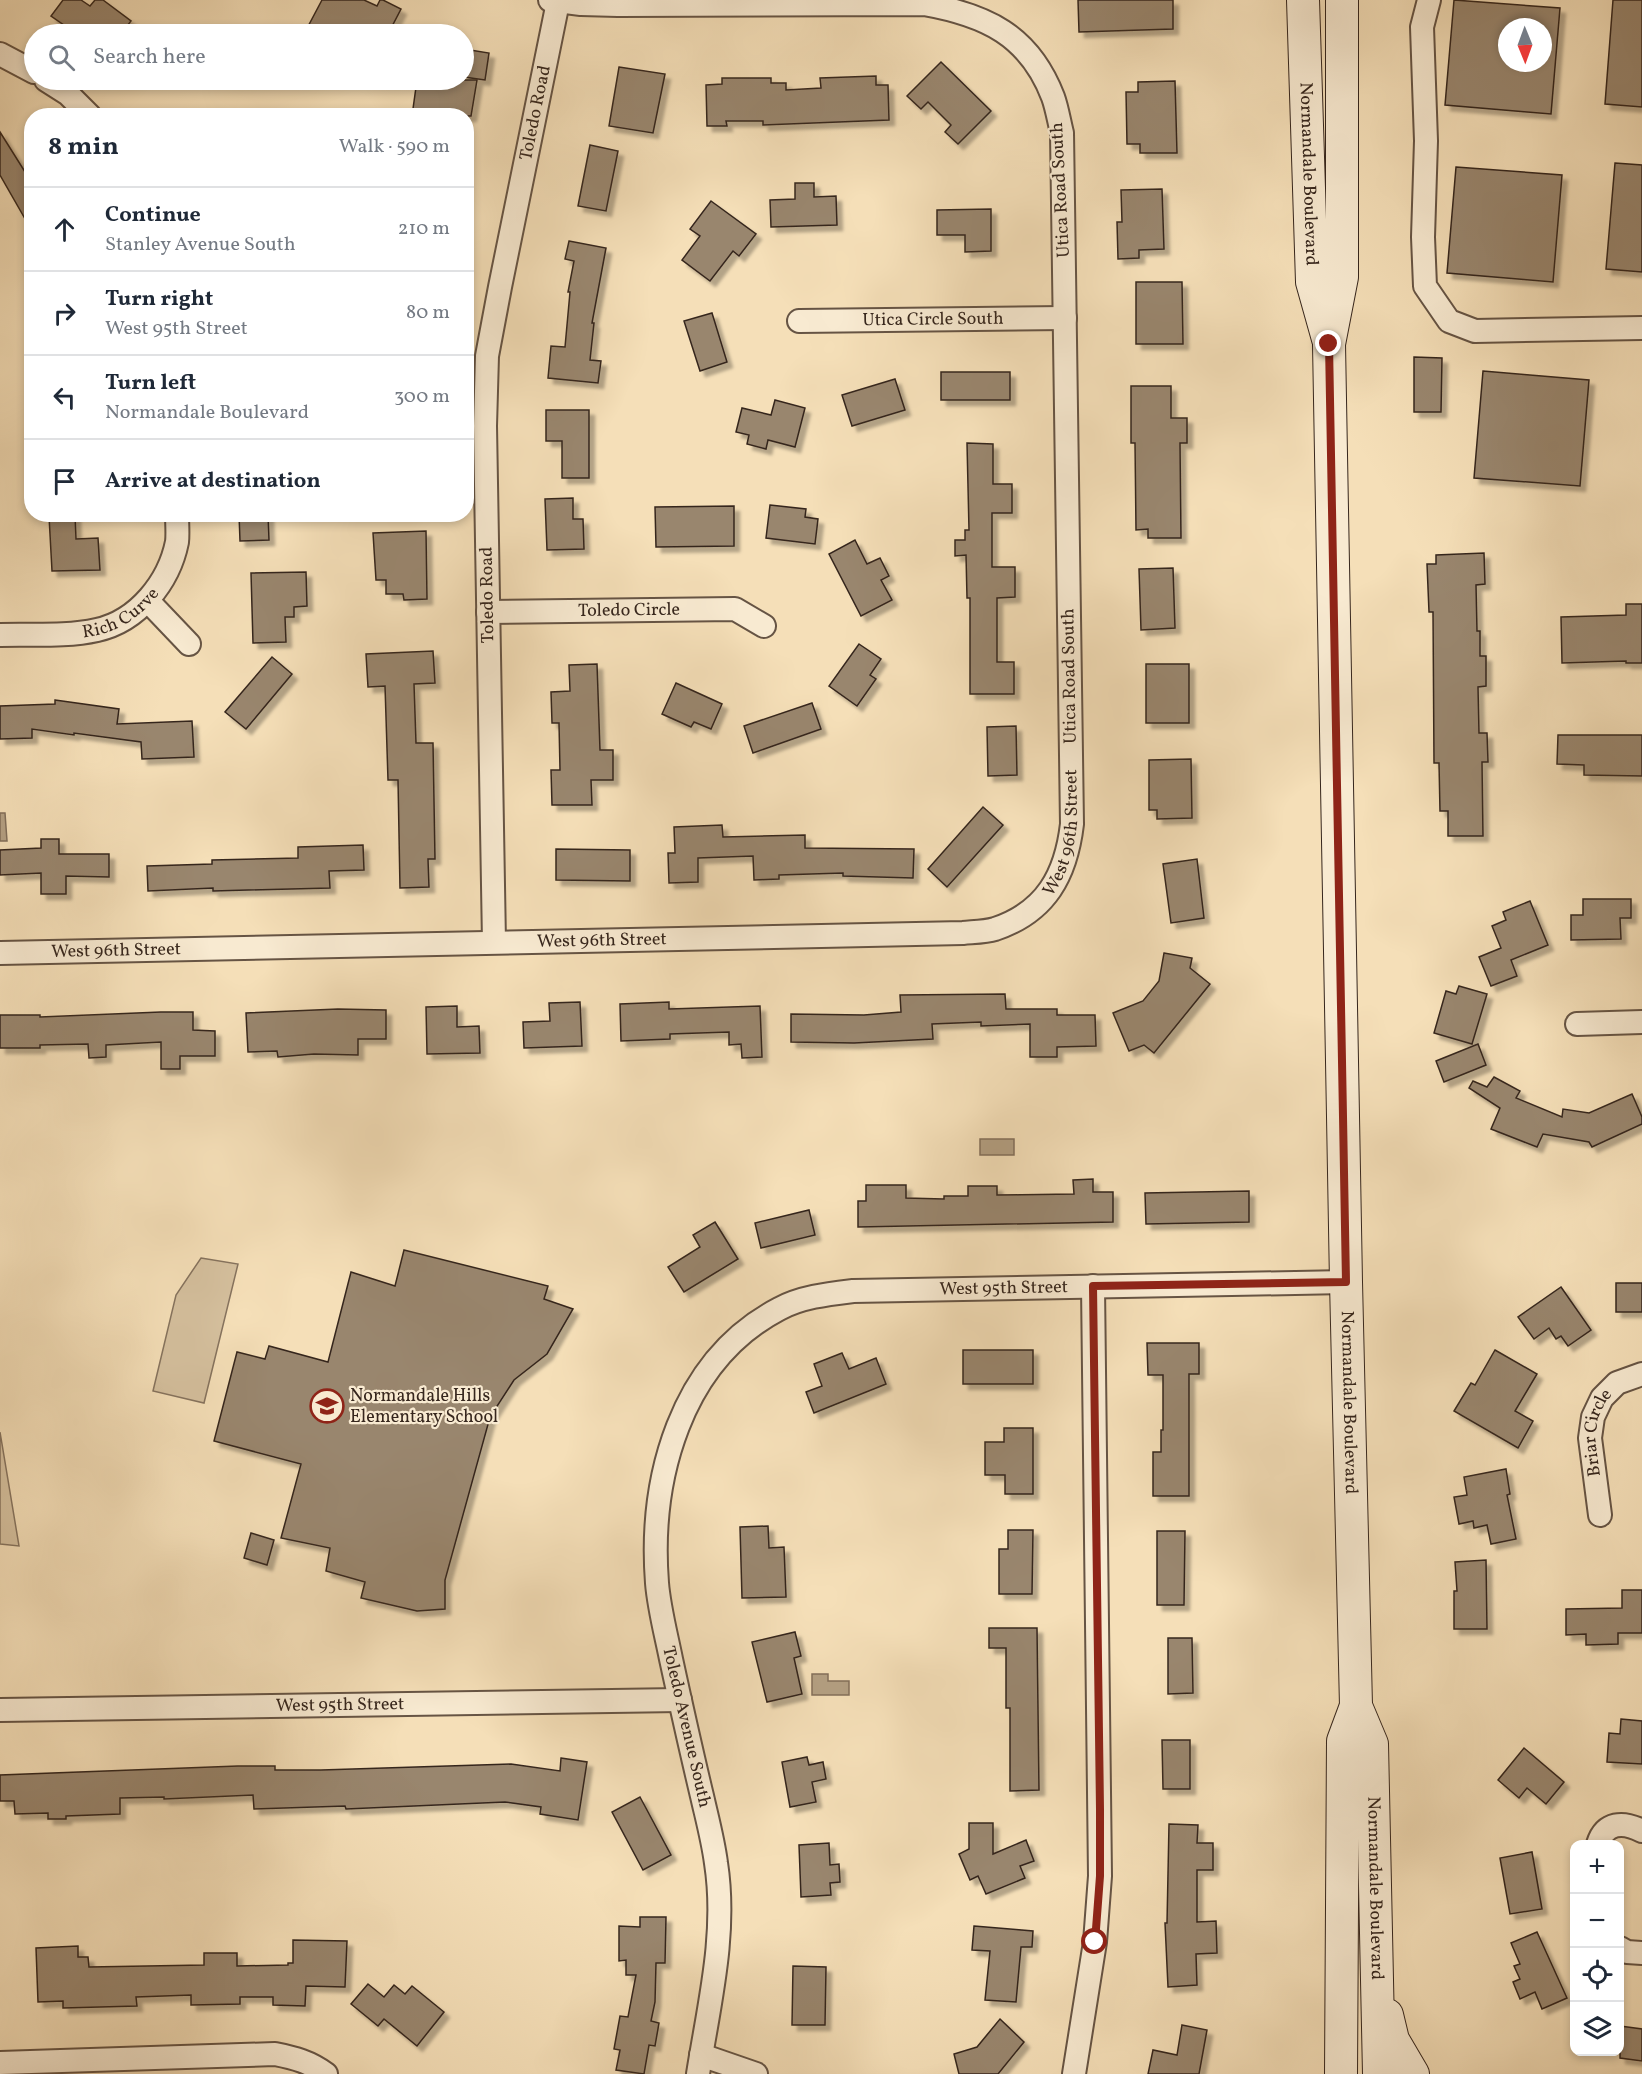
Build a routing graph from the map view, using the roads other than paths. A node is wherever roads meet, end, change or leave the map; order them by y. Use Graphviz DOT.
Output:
graph roads {
  1 [pos="1303,0"];
  2 [pos="1342,0"];
  3 [pos="1430,0"];
  4 [pos="554,1"];
  5 [pos="0,54"];
  6 [pos="24,67"];
  7 [pos="62,90"];
  8 [pos="82,108"];
  9 [pos="1065,318"];
  10 [pos="799,321"];
  11 [pos="1642,328"];
  12 [pos="1329,344"];
  13 [pos="177,522"];
  14 [pos="147,601"];
  15 [pos="488,612"];
  16 [pos="764,626"];
  17 [pos="0,634"];
  18 [pos="189,644"];
  19 [pos="1071,756"];
  20 [pos="494,942"];
  21 [pos="0,953"];
  22 [pos="1642,1022"];
  23 [pos="1577,1024"];
  24 [pos="1346,1282"];
  25 [pos="1093,1286"];
  26 [pos="1642,1374"];
  27 [pos="697,1385"];
  28 [pos="1600,1515"];
  29 [pos="680,1700"];
  30 [pos="1356,1706"];
  31 [pos="0,1710"];
  32 [pos="1642,1831"];
  33 [pos="1600,1840"];
  34 [pos="1624,1950"];
  35 [pos="1642,1953"];
  36 [pos="1377,1970"];
  37 [pos="0,2063"];
  38 [pos="700,2064"];
  39 [pos="42,2067"];
  40 [pos="326,2074"];
  41 [pos="756,2074"];
  42 [pos="1074,2074"];
  43 [pos="1341,2074"];
  44 [pos="1380,2074"];
  45 [pos="1413,2074"];
  1 -- 12 [label="main road, Normandale Boulevard"];
  2 -- 12 [label="main road, Normandale Boulevard"];
  3 -- 11 [label="street"];
  4 -- 9 [label="street, Utica Road South"];
  4 -- 15 [label="street, Toledo Road"];
  5 -- 6 [label="street"];
  7 -- 8 [label="street"];
  9 -- 10 [label="street, Utica Circle South"];
  9 -- 19 [label="street, Utica Road South"];
  12 -- 24 [label="main road, Normandale Boulevard"];
  13 -- 14 [label="street, Rich Curve"];
  14 -- 17 [label="street, Rich Curve"];
  14 -- 18 [label="street"];
  15 -- 16 [label="street, Toledo Circle"];
  15 -- 20 [label="street, Toledo Road"];
  19 -- 20 [label="street, West 96th Street"];
  20 -- 21 [label="street, West 96th Street"];
  22 -- 23 [label="street"];
  24 -- 25 [label="street, West 95th Street"];
  24 -- 30 [label="main road, Normandale Boulevard"];
  25 -- 27 [label="street, West 95th Street"];
  25 -- 42 [label="street"];
  26 -- 28 [label="street, Briar Circle"];
  27 -- 29 [label="street, Toledo Avenue South"];
  29 -- 31 [label="street, West 95th Street"];
  29 -- 38 [label="street, Toledo Avenue South"];
  30 -- 36 [label="main road, Normandale Boulevard"];
  30 -- 43 [label="main road, Normandale Boulevard"];
  32 -- 33 [label="street"];
  34 -- 35 [label="street"];
  36 -- 44 [label="main road, Normandale Boulevard"];
  36 -- 45 [label="main road"];
  37 -- 39 [label="street"];
  38 -- 41 [label="street"];
  39 -- 40 [label="street"];
}
